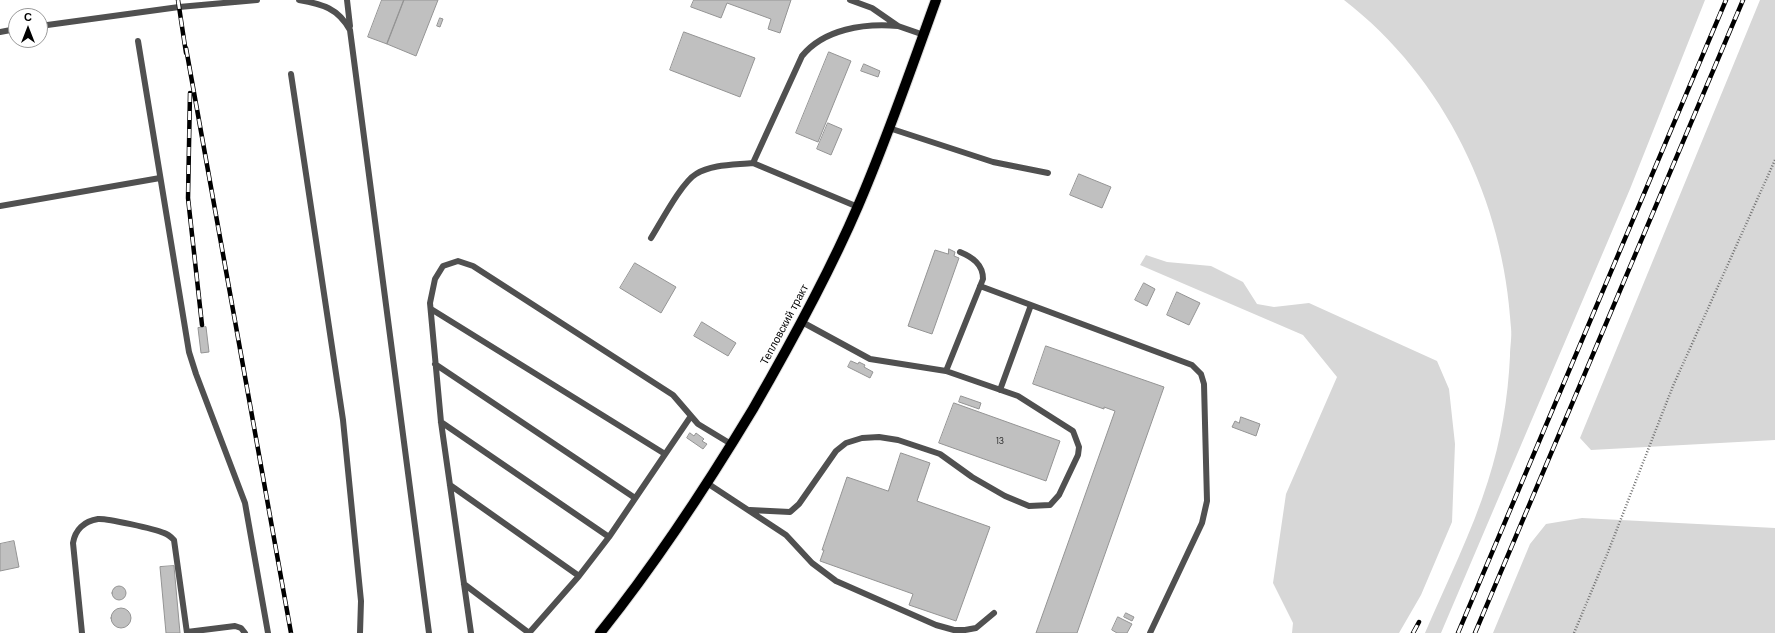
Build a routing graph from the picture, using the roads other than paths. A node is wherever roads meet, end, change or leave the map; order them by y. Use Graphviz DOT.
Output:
graph roads {
  1 [pos="257,0"];
  2 [pos="299,0"];
  3 [pos="347,0"];
  4 [pos="850,0"];
  5 [pos="936,0"];
  6 [pos="48,25"];
  7 [pos="898,26"];
  8 [pos="350,30"];
  9 [pos="924,35"];
  10 [pos="138,41"];
  11 [pos="291,74"];
  12 [pos="889,128"];
  13 [pos="754,163"];
  14 [pos="1048,173"];
  15 [pos="160,178"];
  16 [pos="0,206"];
  17 [pos="858,207"];
  18 [pos="651,238"];
  19 [pos="960,252"];
  20 [pos="980,286"];
  21 [pos="1031,305"];
  22 [pos="431,309"];
  23 [pos="802,322"];
  24 [pos="435,364"];
  25 [pos="946,371"];
  26 [pos="1000,390"];
  27 [pos="690,416"];
  28 [pos="441,422"];
  29 [pos="731,444"];
  30 [pos="664,454"];
  31 [pos="707,483"];
  32 [pos="450,485"];
  33 [pos="635,498"];
  34 [pos="750,510"];
  35 [pos="609,536"];
  36 [pos="579,576"];
  37 [pos="464,584"];
  38 [pos="994,613"];
  39 [pos="82,633"];
  40 [pos="187,633"];
  41 [pos="246,633"];
  42 [pos="268,633"];
  43 [pos="360,633"];
  44 [pos="429,633"];
  45 [pos="471,633"];
  46 [pos="529,633"];
  47 [pos="600,633"];
  48 [pos="1150,633"];
  1 -- 6 [label="lane"];
  2 -- 8 [label="lane"];
  3 -- 8 [label="lane"];
  4 -- 7 [label="lane"];
  5 -- 9 [label="main road, Тепловский тракт"];
  7 -- 9 [label="lane"];
  7 -- 13 [label="lane"];
  8 -- 44 [label="lane"];
  9 -- 12 [label="main road, Тепловский тракт"];
  10 -- 15 [label="lane"];
  11 -- 43 [label="lane"];
  12 -- 14 [label="lane"];
  12 -- 17 [label="main road, Тепловский тракт"];
  13 -- 17 [label="lane"];
  13 -- 18 [label="lane"];
  15 -- 16 [label="lane"];
  15 -- 42 [label="lane"];
  17 -- 23 [label="main road, Тепловский тракт"];
  19 -- 20 [label="lane"];
  20 -- 21 [label="lane"];
  20 -- 25 [label="lane"];
  21 -- 26 [label="lane"];
  21 -- 48 [label="lane"];
  22 -- 24 [label="lane"];
  22 -- 27 [label="lane"];
  22 -- 30 [label="lane"];
  23 -- 25 [label="lane"];
  23 -- 29 [label="main road, Тепловский тракт"];
  24 -- 28 [label="lane"];
  24 -- 33 [label="lane"];
  25 -- 26 [label="lane"];
  26 -- 34 [label="lane"];
  27 -- 29 [label="lane"];
  27 -- 30 [label="lane"];
  28 -- 32 [label="lane"];
  28 -- 35 [label="lane"];
  29 -- 31 [label="main road, Тепловский тракт"];
  30 -- 33 [label="lane"];
  31 -- 34 [label="lane"];
  31 -- 47 [label="main road, Тепловский тракт"];
  32 -- 36 [label="lane"];
  32 -- 37 [label="lane"];
  33 -- 35 [label="lane"];
  34 -- 38 [label="lane"];
  35 -- 36 [label="lane"];
  36 -- 46 [label="lane"];
  37 -- 45 [label="lane"];
  37 -- 46 [label="lane"];
  39 -- 40 [label="lane"];
  40 -- 41 [label="lane"];
}
